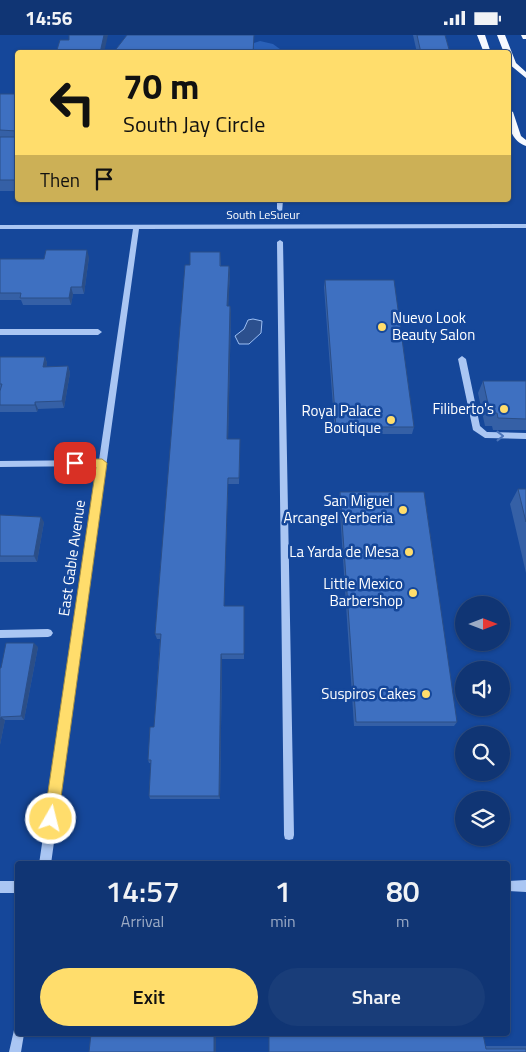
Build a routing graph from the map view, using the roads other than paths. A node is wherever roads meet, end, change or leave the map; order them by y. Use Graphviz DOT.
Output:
graph roads {
  1 [pos="482,35"];
  2 [pos="501,35"];
  3 [pos="487,50"];
  4 [pos="508,50"];
  5 [pos="511,58"];
  6 [pos="526,77"];
  7 [pos="511,119"];
  8 [pos="526,144"];
  9 [pos="280,202"];
  10 [pos="280,211"];
  11 [pos="526,226"];
  12 [pos="0,227"];
  13 [pos="136,227"];
  14 [pos="280,242"];
  15 [pos="0,332"];
  16 [pos="98,332"];
  17 [pos="462,359"];
  18 [pos="526,436"];
  19 [pos="102,463"];
  20 [pos="0,464"];
  21 [pos="48,633"];
  22 [pos="0,634"];
  23 [pos="289,835"];
  24 [pos="45,861"];
  25 [pos="526,886"];
  26 [pos="0,887"];
  27 [pos="15,887"];
  28 [pos="510,887"];
  29 [pos="18,1036"];
  30 [pos="15,1052"];
  1 -- 3 [label="main road"];
  2 -- 4 [label="main road"];
  5 -- 6 [label="main road"];
  7 -- 8 [label="main road"];
  9 -- 10 [label="street"];
  11 -- 13 [label="street, South LeSueur"];
  12 -- 13 [label="street, South LeSueur"];
  13 -- 19 [label="street, East Gable Avenue"];
  14 -- 23 [label="street"];
  15 -- 16 [label="street"];
  17 -- 18 [label="street, one-way"];
  19 -- 20 [label="street"];
  19 -- 24 [label="street, East Gable Avenue"];
  21 -- 22 [label="street"];
  25 -- 28 [label="street"];
  26 -- 27 [label="street"];
  29 -- 30 [label="street"];
}
